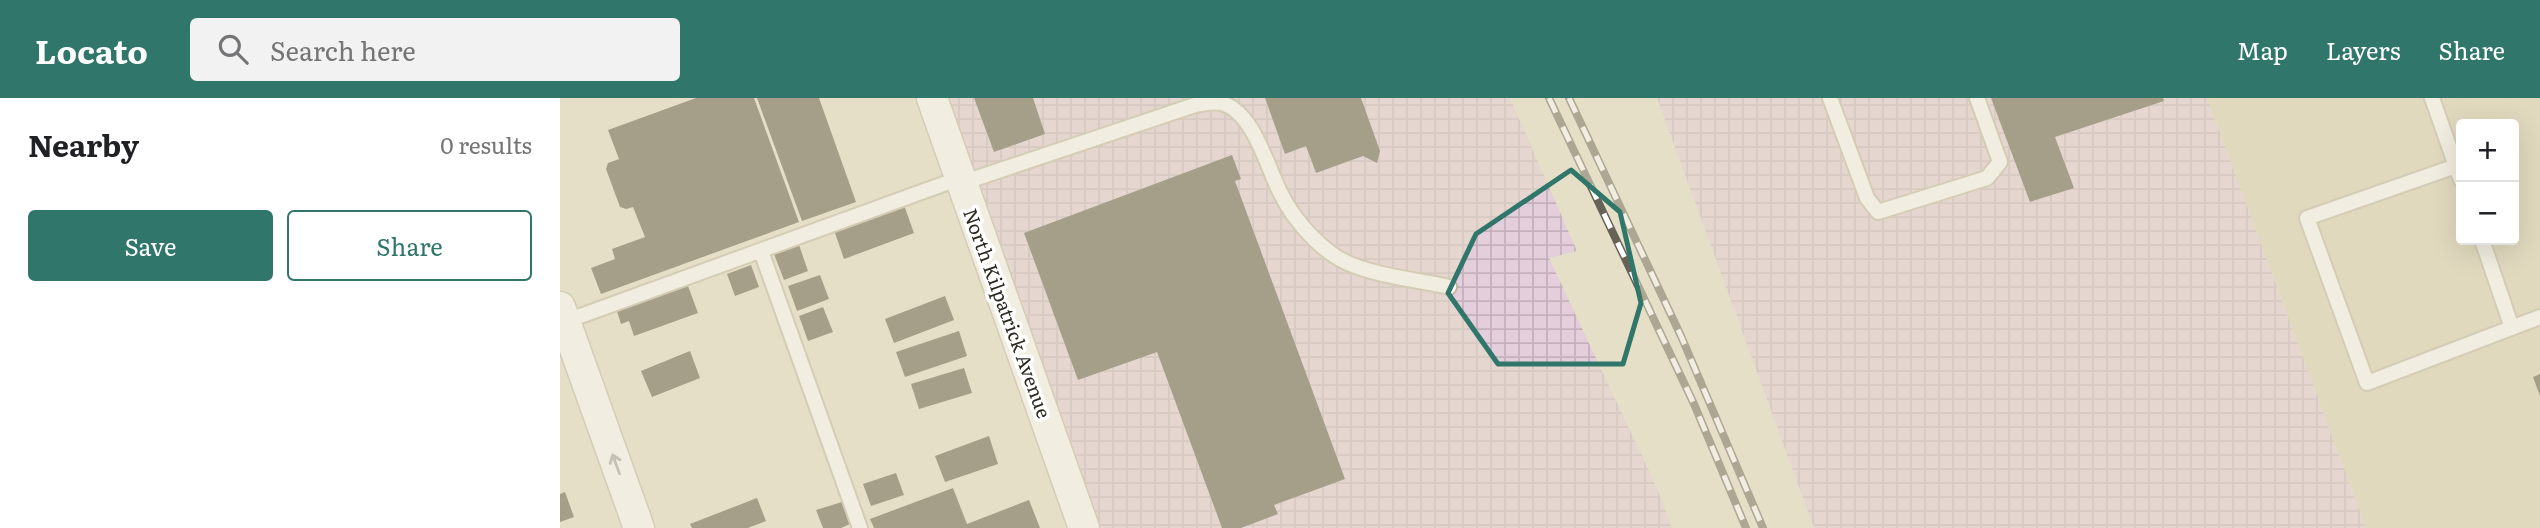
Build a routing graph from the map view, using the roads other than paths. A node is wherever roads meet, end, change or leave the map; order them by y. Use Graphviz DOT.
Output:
graph roads {
  1 [pos="932,98"];
  2 [pos="1830,98"];
  3 [pos="1977,98"];
  4 [pos="2432,98"];
  5 [pos="2456,165"];
  6 [pos="2456,174"];
  7 [pos="961,181"];
  8 [pos="2484,245"];
  9 [pos="761,251"];
  10 [pos="1449,288"];
  11 [pos="562,317"];
  12 [pos="2540,317"];
  13 [pos="2512,328"];
  14 [pos="639,528"];
  15 [pos="860,528"];
  16 [pos="1084,528"];
  1 -- 7 [label="street, North Kilpatrick Avenue"];
  2 -- 3 [label="lane"];
  4 -- 5 [label="lane"];
  6 -- 13 [label="lane"];
  7 -- 9 [label="lane"];
  7 -- 10 [label="lane"];
  7 -- 16 [label="street, North Kilpatrick Avenue"];
  8 -- 13 [label="lane"];
  9 -- 11 [label="lane"];
  9 -- 15 [label="lane"];
  14 -- 11 [label="street, one-way"];
  12 -- 13 [label="lane"];
}
